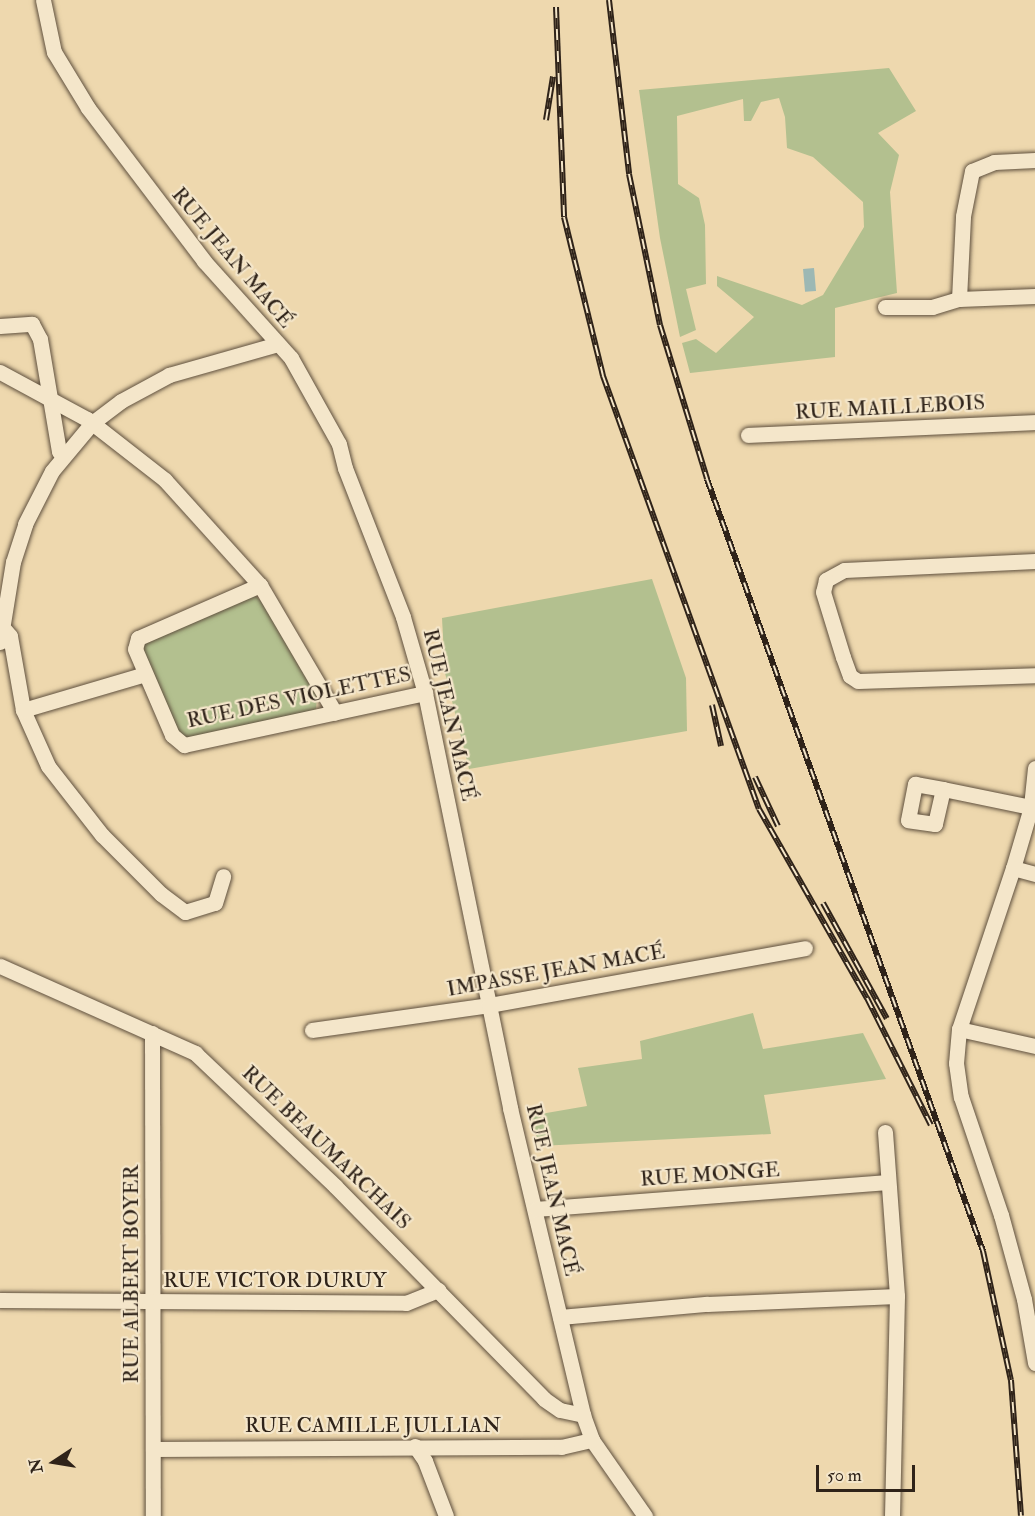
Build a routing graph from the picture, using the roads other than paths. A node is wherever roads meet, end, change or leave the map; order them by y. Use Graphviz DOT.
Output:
graph roads {
  1 [pos="43,0"];
  2 [pos="1035,160"];
  3 [pos="1035,296"];
  4 [pos="959,299"];
  5 [pos="885,307"];
  6 [pos="0,326"];
  7 [pos="278,344"];
  8 [pos="0,372"];
  9 [pos="48,396"];
  10 [pos="1035,422"];
  11 [pos="92,423"];
  12 [pos="748,435"];
  13 [pos="63,457"];
  14 [pos="1035,561"];
  15 [pos="260,585"];
  16 [pos="2,636"];
  17 [pos="6,653"];
  18 [pos="0,671"];
  19 [pos="145,674"];
  20 [pos="1035,675"];
  21 [pos="425,693"];
  22 [pos="18,694"];
  23 [pos="23,710"];
  24 [pos="335,713"];
  25 [pos="1035,768"];
  26 [pos="943,789"];
  27 [pos="1031,807"];
  28 [pos="1013,868"];
  29 [pos="1035,874"];
  30 [pos="223,876"];
  31 [pos="806,948"];
  32 [pos="0,966"];
  33 [pos="489,1005"];
  34 [pos="959,1029"];
  35 [pos="312,1030"];
  36 [pos="152,1033"];
  37 [pos="1035,1046"];
  38 [pos="885,1132"];
  39 [pos="887,1182"];
  40 [pos="536,1209"];
  41 [pos="439,1290"];
  42 [pos="897,1296"];
  43 [pos="0,1300"];
  44 [pos="153,1301"];
  45 [pos="560,1317"];
  46 [pos="1035,1363"];
  47 [pos="583,1415"];
  48 [pos="592,1440"];
  49 [pos="415,1446"];
  50 [pos="153,1449"];
  51 [pos="153,1516"];
  52 [pos="446,1516"];
  53 [pos="645,1516"];
  54 [pos="892,1516"];
  1 -- 7 [label="street, RUE JEAN MACÉ"];
  2 -- 4 [label="street"];
  3 -- 4 [label="street"];
  4 -- 5 [label="street"];
  6 -- 9 [label="street"];
  7 -- 11 [label="street"];
  7 -- 21 [label="street, RUE JEAN MACÉ"];
  8 -- 9 [label="street"];
  9 -- 11 [label="street"];
  9 -- 13 [label="street"];
  10 -- 12 [label="street, RUE MAILLEBOIS"];
  11 -- 13 [label="street"];
  11 -- 15 [label="street"];
  13 -- 16 [label="street"];
  14 -- 20 [label="street"];
  15 -- 19 [label="street, RUE DES VIOLETTES"];
  15 -- 24 [label="street"];
  16 -- 17 [label="street"];
  17 -- 22 [label="street"];
  18 -- 22 [label="street"];
  19 -- 23 [label="street"];
  19 -- 24 [label="street, RUE DES VIOLETTES"];
  21 -- 24 [label="street, RUE DES VIOLETTES"];
  21 -- 33 [label="street, RUE JEAN MACÉ"];
  22 -- 23 [label="street"];
  23 -- 30 [label="street"];
  25 -- 27 [label="street"];
  26 -- 27 [label="street"];
  27 -- 28 [label="street"];
  28 -- 29 [label="street"];
  28 -- 34 [label="street"];
  31 -- 33 [label="street, IMPASSE JEAN MACÉ"];
  32 -- 36 [label="street, RUE BEAUMARCHAIS"];
  33 -- 35 [label="street, IMPASSE JEAN MACÉ"];
  33 -- 40 [label="street, RUE JEAN MACÉ"];
  34 -- 37 [label="street"];
  34 -- 46 [label="street"];
  36 -- 41 [label="street, RUE BEAUMARCHAIS"];
  36 -- 44 [label="street, RUE ALBERT BOYER"];
  38 -- 39 [label="street"];
  39 -- 40 [label="street, RUE MONGE"];
  39 -- 42 [label="street"];
  40 -- 45 [label="street, RUE JEAN MACÉ"];
  41 -- 44 [label="street, RUE VICTOR DURUY"];
  41 -- 47 [label="street, RUE BEAUMARCHAIS"];
  42 -- 45 [label="street"];
  42 -- 54 [label="street"];
  43 -- 44 [label="street, RUE VICTOR DURUY"];
  44 -- 50 [label="street, RUE ALBERT BOYER"];
  45 -- 47 [label="street, RUE JEAN MACÉ"];
  47 -- 48 [label="street, RUE JEAN MACÉ"];
  48 -- 49 [label="street, RUE CAMILLE JULLIAN"];
  48 -- 53 [label="street, RUE JEAN MACÉ"];
  49 -- 50 [label="street, RUE CAMILLE JULLIAN"];
  49 -- 52 [label="street"];
  50 -- 51 [label="street, RUE ALBERT BOYER"];
}
